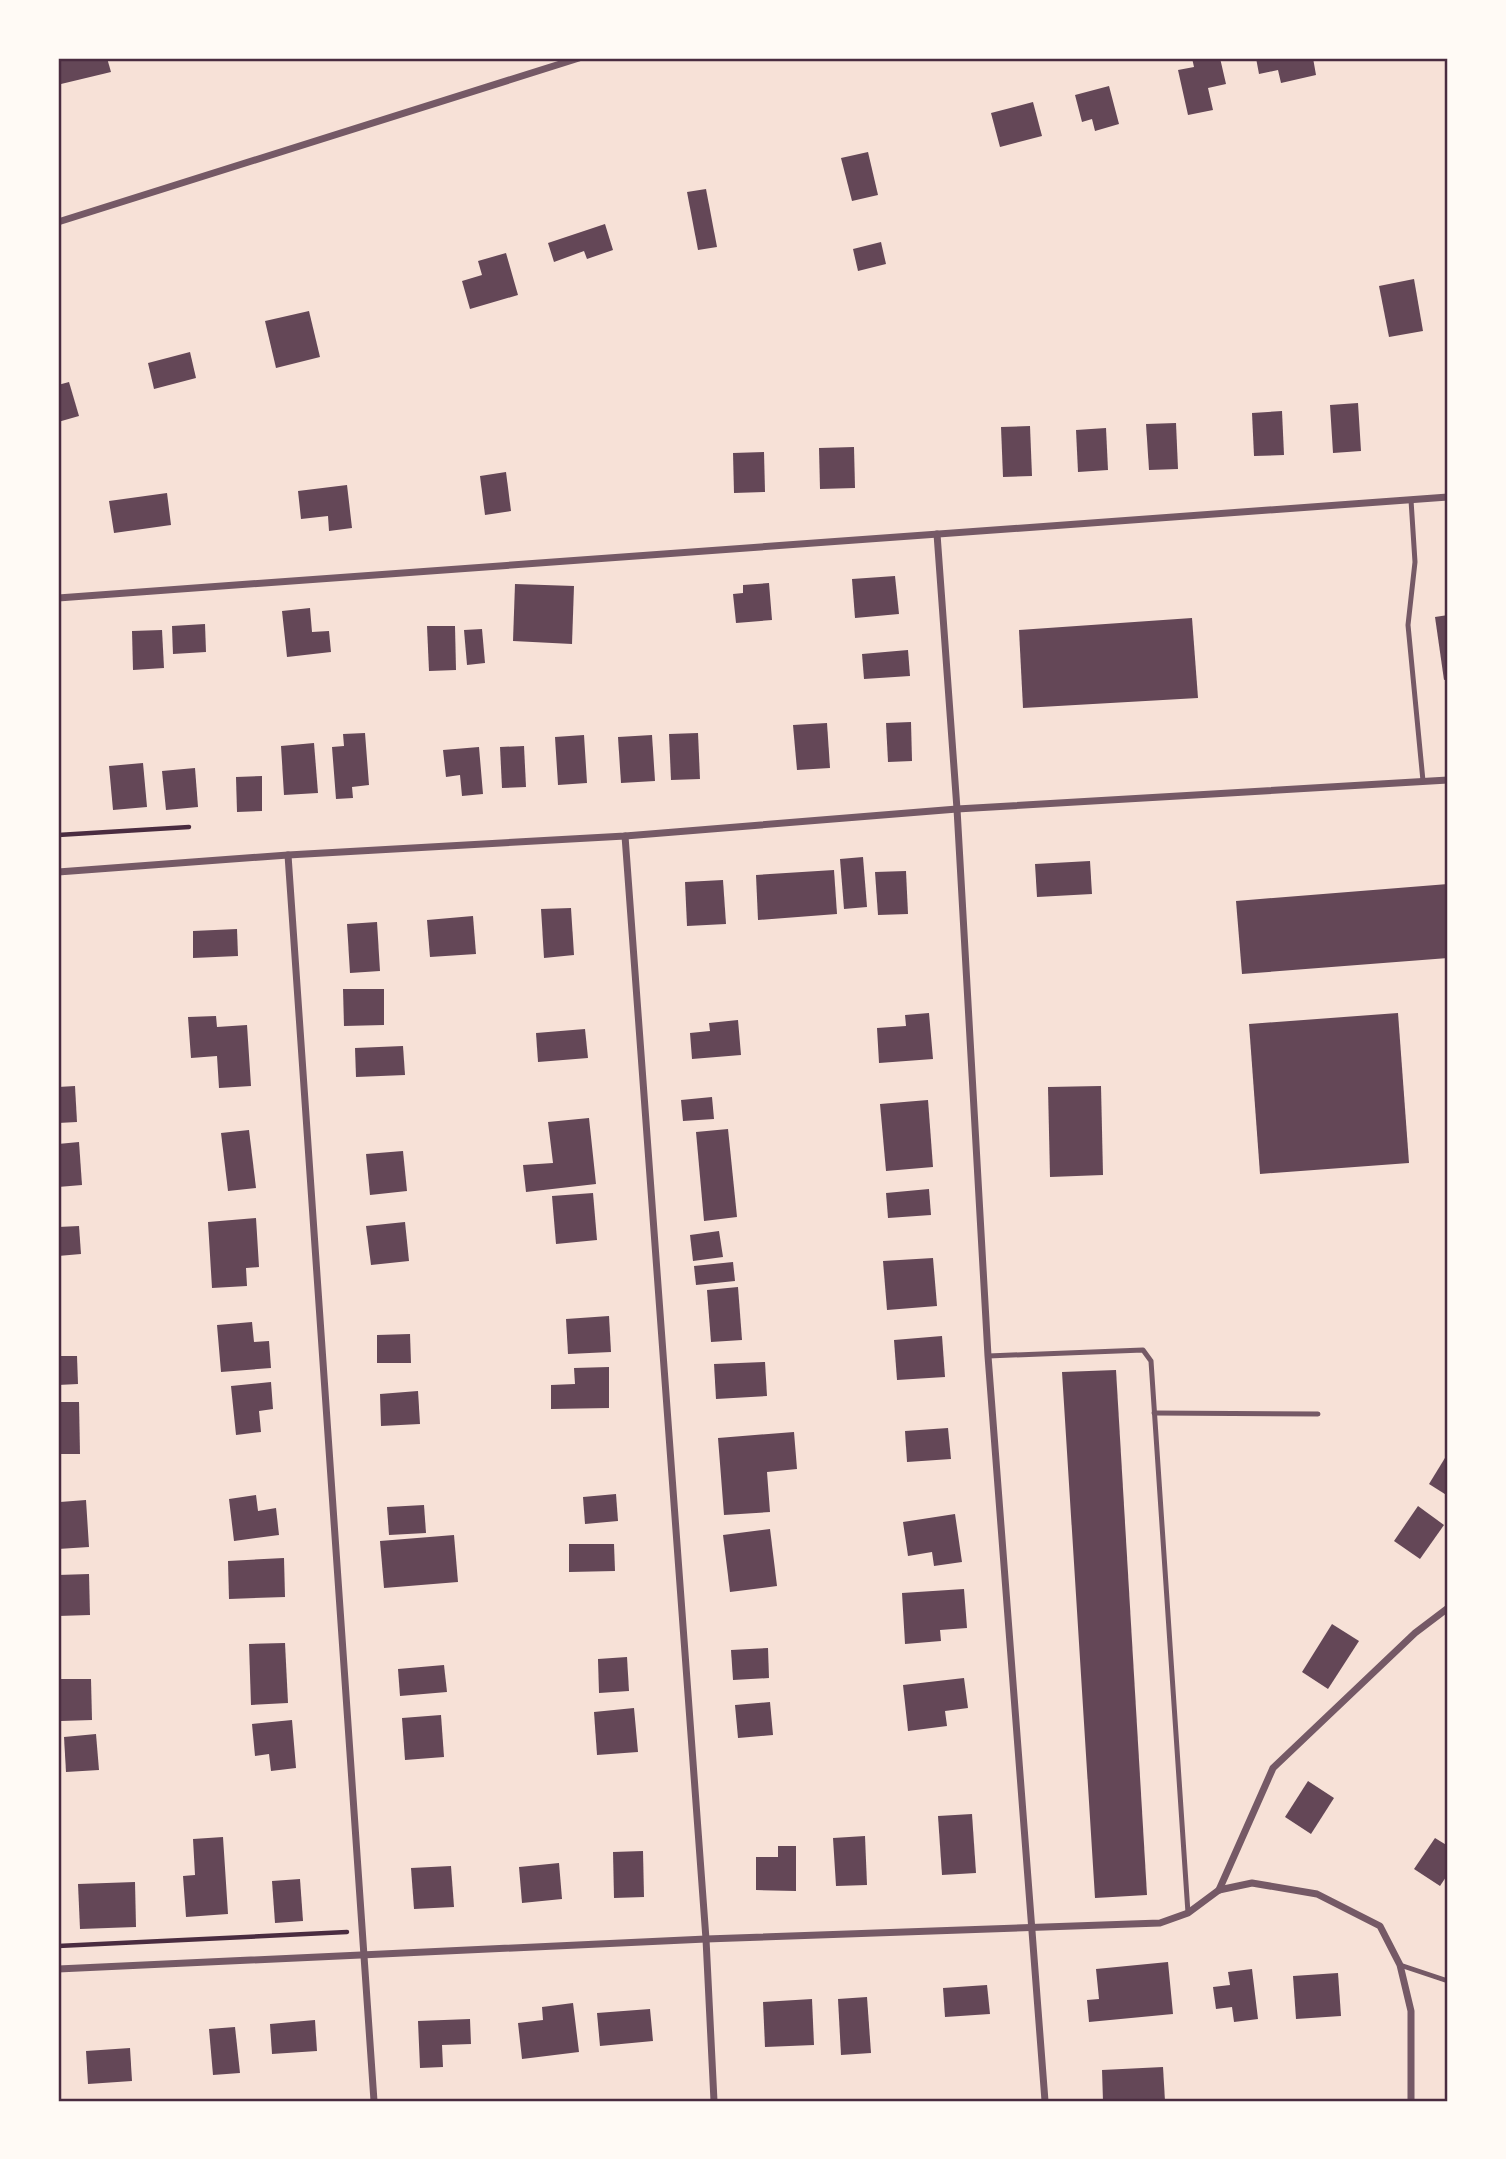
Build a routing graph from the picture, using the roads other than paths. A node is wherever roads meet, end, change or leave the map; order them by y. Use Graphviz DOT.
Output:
graph roads {
  1 [pos="579,58"];
  2 [pos="58,222"];
  3 [pos="1448,498"];
  4 [pos="1411,500"];
  5 [pos="937,534"];
  6 [pos="58,598"];
  7 [pos="1448,779"];
  8 [pos="1423,781"];
  9 [pos="957,809"];
  10 [pos="625,836"];
  11 [pos="288,855"];
  12 [pos="58,872"];
  13 [pos="988,1356"];
  14 [pos="1154,1413"];
  15 [pos="1318,1414"];
  16 [pos="1448,1608"];
  17 [pos="1219,1890"];
  18 [pos="1188,1913"];
  19 [pos="1032,1928"];
  20 [pos="706,1939"];
  21 [pos="364,1955"];
  22 [pos="1400,1965"];
  23 [pos="58,1969"];
  24 [pos="1448,1981"];
  25 [pos="374,2101"];
  26 [pos="715,2101"];
  27 [pos="1045,2101"];
  28 [pos="1411,2101"];
  1 -- 2 [label="street"];
  3 -- 4 [label="street"];
  4 -- 5 [label="street"];
  4 -- 8 [label="lane"];
  5 -- 6 [label="street"];
  5 -- 9 [label="street"];
  7 -- 8 [label="street"];
  8 -- 9 [label="street"];
  9 -- 10 [label="street"];
  9 -- 13 [label="street"];
  10 -- 11 [label="street"];
  10 -- 20 [label="street"];
  11 -- 12 [label="street"];
  11 -- 21 [label="street"];
  13 -- 14 [label="lane"];
  13 -- 19 [label="street"];
  14 -- 15 [label="lane"];
  14 -- 18 [label="lane"];
  16 -- 17 [label="street"];
  17 -- 18 [label="street"];
  17 -- 22 [label="street"];
  18 -- 19 [label="street"];
  19 -- 20 [label="street"];
  19 -- 27 [label="street"];
  20 -- 21 [label="street"];
  20 -- 26 [label="street"];
  21 -- 23 [label="street"];
  21 -- 25 [label="street"];
  22 -- 24 [label="lane"];
  22 -- 28 [label="street"];
}
